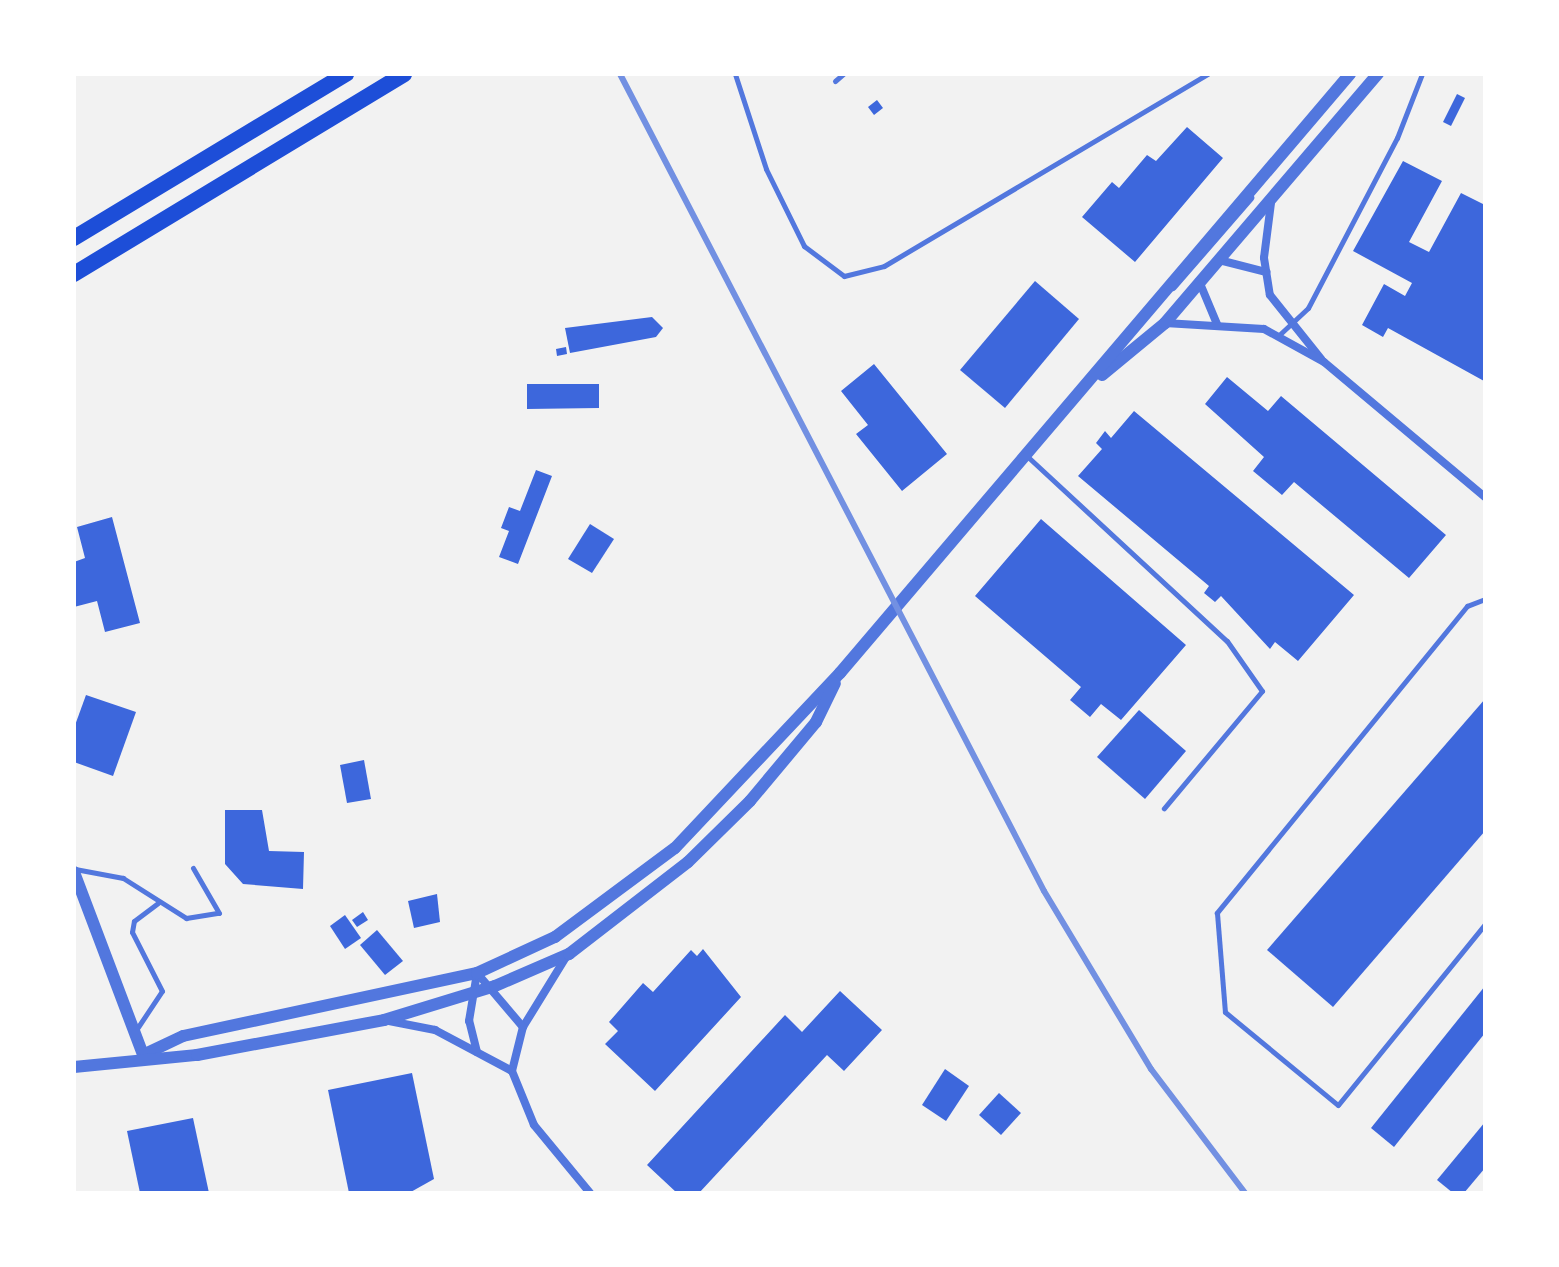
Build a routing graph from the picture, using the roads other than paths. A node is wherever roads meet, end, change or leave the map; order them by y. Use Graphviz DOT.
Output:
graph roads {
  1 [pos="346,74"];
  2 [pos="404,74"];
  3 [pos="735,74"];
  4 [pos="843,74"];
  5 [pos="1208,74"];
  6 [pos="1350,74"];
  7 [pos="1378,74"];
  8 [pos="1422,74"];
  9 [pos="835,81"];
  10 [pos="1264,173"];
  11 [pos="1271,203"];
  12 [pos="74,238"];
  13 [pos="1219,260"];
  14 [pos="1199,264"];
  15 [pos="1266,272"];
  16 [pos="74,274"];
  17 [pos="1199,283"];
  18 [pos="1159,294"];
  19 [pos="1291,322"];
  20 [pos="1165,323"];
  21 [pos="1217,324"];
  22 [pos="1277,337"];
  23 [pos="1324,362"];
  24 [pos="1091,385"];
  25 [pos="1028,457"];
  26 [pos="1485,497"];
  27 [pos="1485,599"];
  28 [pos="840,673"];
  29 [pos="1164,808"];
  30 [pos="193,868"];
  31 [pos="74,871"];
  32 [pos="158,903"];
  33 [pos="1485,924"];
  34 [pos="569,954"];
  35 [pos="477,973"];
  36 [pos="495,986"];
  37 [pos="474,993"];
  38 [pos="384,1020"];
  39 [pos="138,1027"];
  40 [pos="523,1027"];
  41 [pos="477,1052"];
  42 [pos="143,1055"];
  43 [pos="74,1067"];
  44 [pos="512,1071"];
  45 [pos="590,1193"];
  1 -- 12 [label="highway"];
  2 -- 16 [label="highway"];
  3 -- 5 [label="lane"];
  4 -- 9 [label="lane"];
  6 -- 10 [label="street"];
  7 -- 11 [label="street"];
  8 -- 19 [label="lane"];
  10 -- 14 [label="street"];
  10 -- 18 [label="street"];
  11 -- 13 [label="street"];
  11 -- 15 [label="street"];
  13 -- 14 [label="street"];
  13 -- 15 [label="street"];
  13 -- 17 [label="street"];
  14 -- 17 [label="street"];
  14 -- 18 [label="street"];
  15 -- 19 [label="street"];
  17 -- 20 [label="street"];
  17 -- 21 [label="street"];
  18 -- 24 [label="street"];
  19 -- 22 [label="lane"];
  19 -- 23 [label="street"];
  20 -- 21 [label="street"];
  20 -- 24 [label="street"];
  21 -- 22 [label="street"];
  22 -- 23 [label="street"];
  23 -- 26 [label="street"];
  24 -- 25 [label="street"];
  25 -- 28 [label="street"];
  25 -- 29 [label="lane"];
  27 -- 33 [label="lane"];
  28 -- 34 [label="street"];
  28 -- 35 [label="street"];
  30 -- 32 [label="lane"];
  31 -- 32 [label="lane"];
  31 -- 39 [label="street"];
  32 -- 39 [label="lane"];
  34 -- 36 [label="street"];
  34 -- 40 [label="street"];
  35 -- 36 [label="street"];
  35 -- 37 [label="street"];
  35 -- 42 [label="street"];
  36 -- 37 [label="street"];
  36 -- 40 [label="street"];
  37 -- 38 [label="street"];
  37 -- 41 [label="street"];
  38 -- 41 [label="street"];
  38 -- 42 [label="street"];
  39 -- 42 [label="street"];
  40 -- 44 [label="street"];
  41 -- 44 [label="street"];
  42 -- 43 [label="street"];
  44 -- 45 [label="street"];
}
